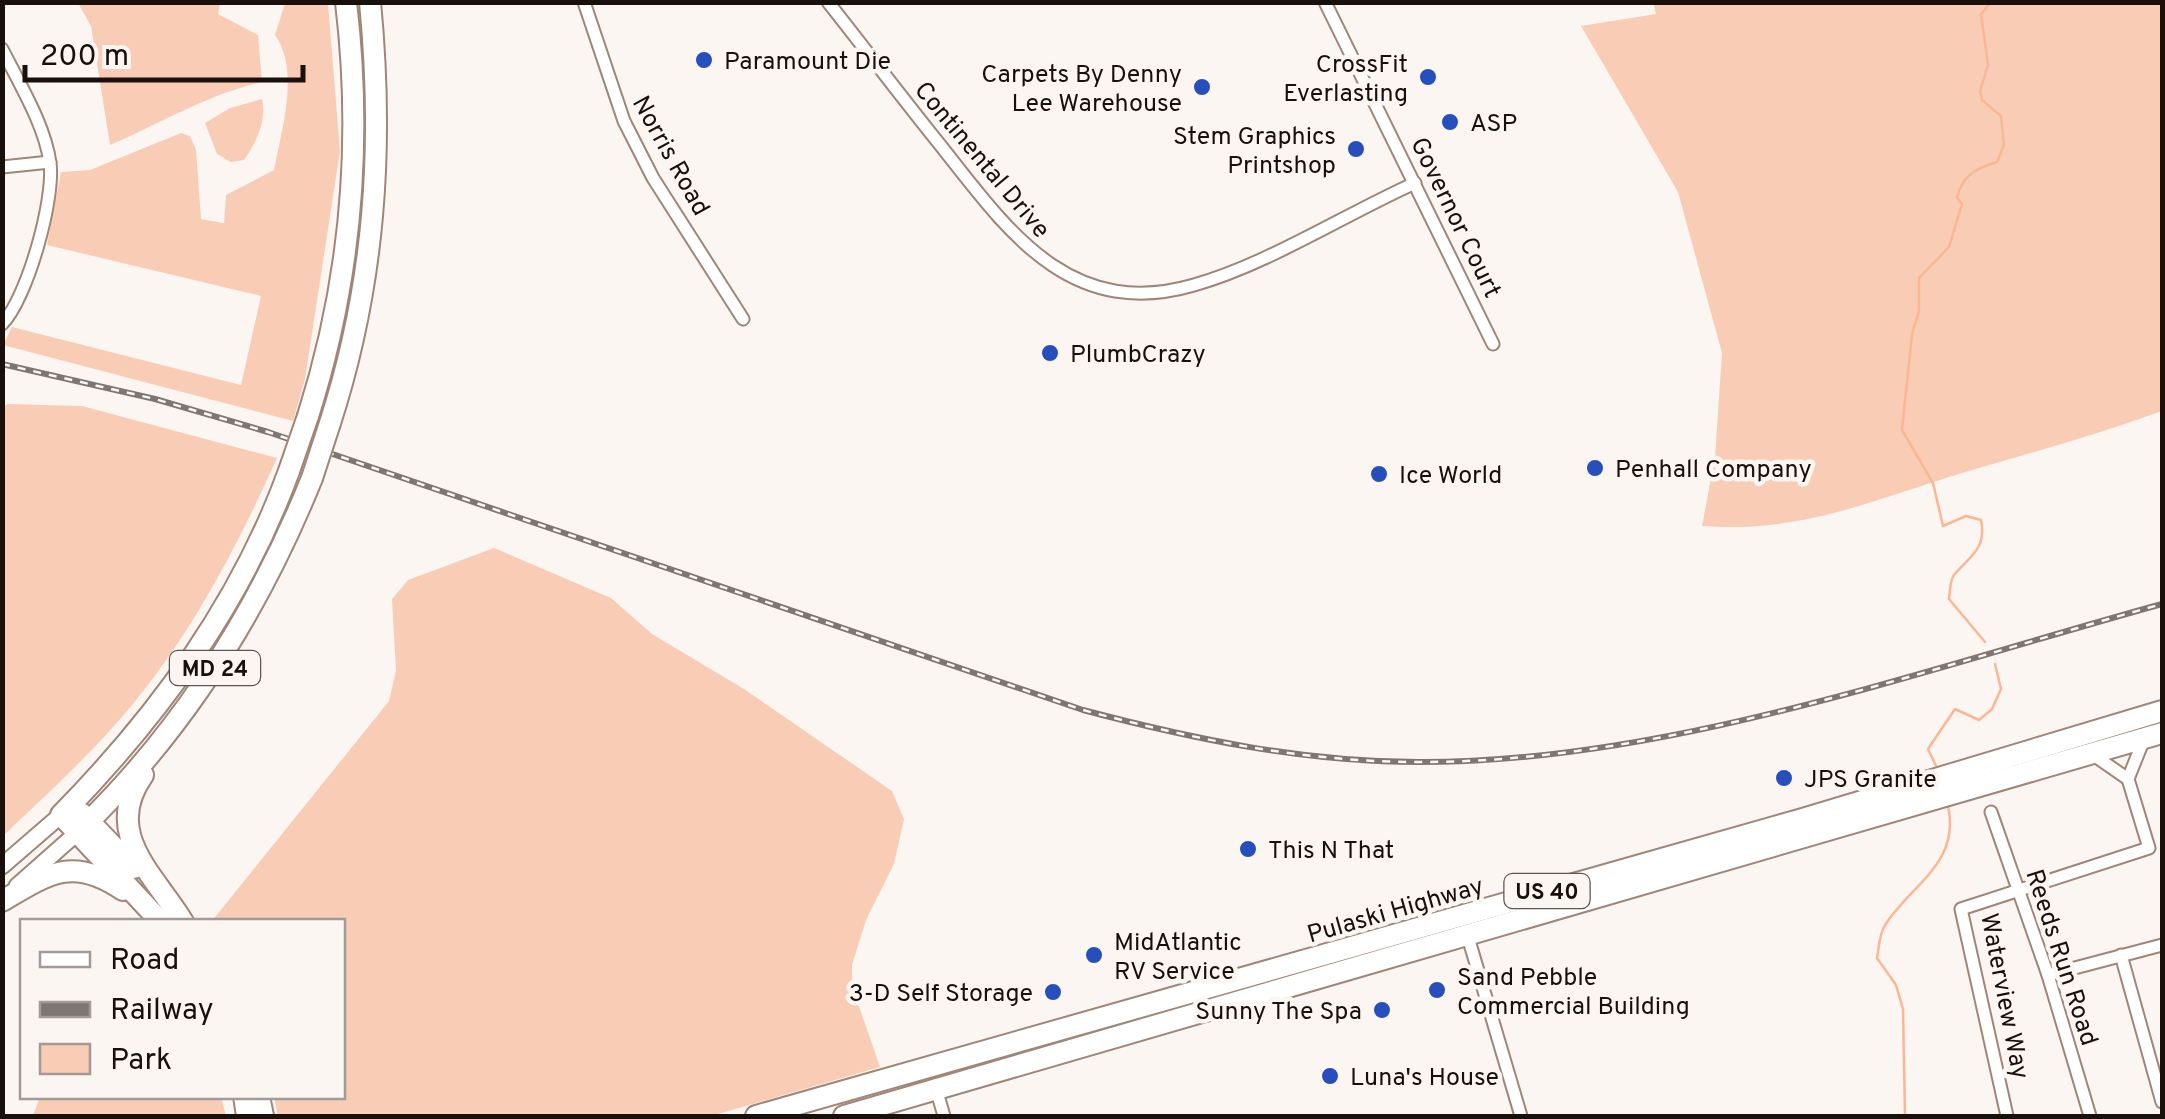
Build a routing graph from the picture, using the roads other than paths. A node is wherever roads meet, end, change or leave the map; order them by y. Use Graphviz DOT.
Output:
graph roads {
  1 [pos="346,2"];
  2 [pos="370,2"];
  3 [pos="584,2"];
  4 [pos="828,2"];
  5 [pos="1325,2"];
  6 [pos="2,48"];
  7 [pos="50,162"];
  8 [pos="2,167"];
  9 [pos="1415,183"];
  10 [pos="743,319"];
  11 [pos="2,324"];
  12 [pos="1493,344"];
  13 [pos="2162,712"];
  14 [pos="169,731"];
  15 [pos="2154,735"];
  16 [pos="2092,754"];
  17 [pos="2128,780"];
  18 [pos="66,809"];
  19 [pos="1991,812"];
  20 [pos="84,827"];
  21 [pos="2,866"];
  22 [pos="2017,891"];
  23 [pos="2,900"];
  24 [pos="155,914"];
  25 [pos="179,919"];
  26 [pos="180,919"];
  27 [pos="1468,937"];
  28 [pos="2162,945"];
  29 [pos="2121,955"];
  30 [pos="2048,975"];
  31 [pos="930,1066"];
  32 [pos="936,1089"];
  33 [pos="2162,1102"];
  34 [pos="248,1106"];
  35 [pos="263,1116"];
  36 [pos="756,1116"];
  37 [pos="844,1116"];
  38 [pos="944,1116"];
  39 [pos="1522,1116"];
  40 [pos="2008,1116"];
  41 [pos="2090,1116"];
  1 -- 18 [label="highway, MD 24, bridge"];
  2 -- 14 [label="highway, MD 24, bridge"];
  3 -- 10 [label="street, Norris Road"];
  4 -- 9 [label="street, Continental Drive"];
  5 -- 9 [label="street, Governor Court"];
  6 -- 7 [label="street"];
  7 -- 8 [label="street"];
  7 -- 11 [label="street"];
  9 -- 12 [label="street, Governor Court"];
  13 -- 31 [label="highway, Pulaski Highway / US 40"];
  14 -- 20 [label="highway, MD 24"];
  14 -- 26 [label="highway"];
  15 -- 16 [label="highway, Pulaski Highway / US 40"];
  15 -- 17 [label="street"];
  16 -- 17 [label="street"];
  16 -- 27 [label="highway, Pulaski Highway / US 40"];
  17 -- 22 [label="street, Waterview Way"];
  18 -- 20 [label="highway"];
  18 -- 21 [label="main road, MD 24"];
  19 -- 22 [label="street, Reeds Run Road"];
  20 -- 23 [label="main road, MD 24"];
  20 -- 24 [label="highway"];
  20 -- 25 [label="highway"];
  22 -- 30 [label="street, Reeds Run Road"];
  22 -- 40 [label="street, Waterview Way"];
  23 -- 24 [label="highway"];
  27 -- 32 [label="highway, Pulaski Highway / US 40"];
  27 -- 39 [label="street"];
  28 -- 29 [label="street"];
  29 -- 30 [label="street"];
  29 -- 33 [label="street"];
  30 -- 41 [label="street, Reeds Run Road"];
  31 -- 32 [label="street"];
  31 -- 36 [label="highway, Pulaski Highway / US 40"];
  32 -- 37 [label="highway, Pulaski Highway / US 40"];
  32 -- 38 [label="street"];
  34 -- 35 [label="highway"];
}
